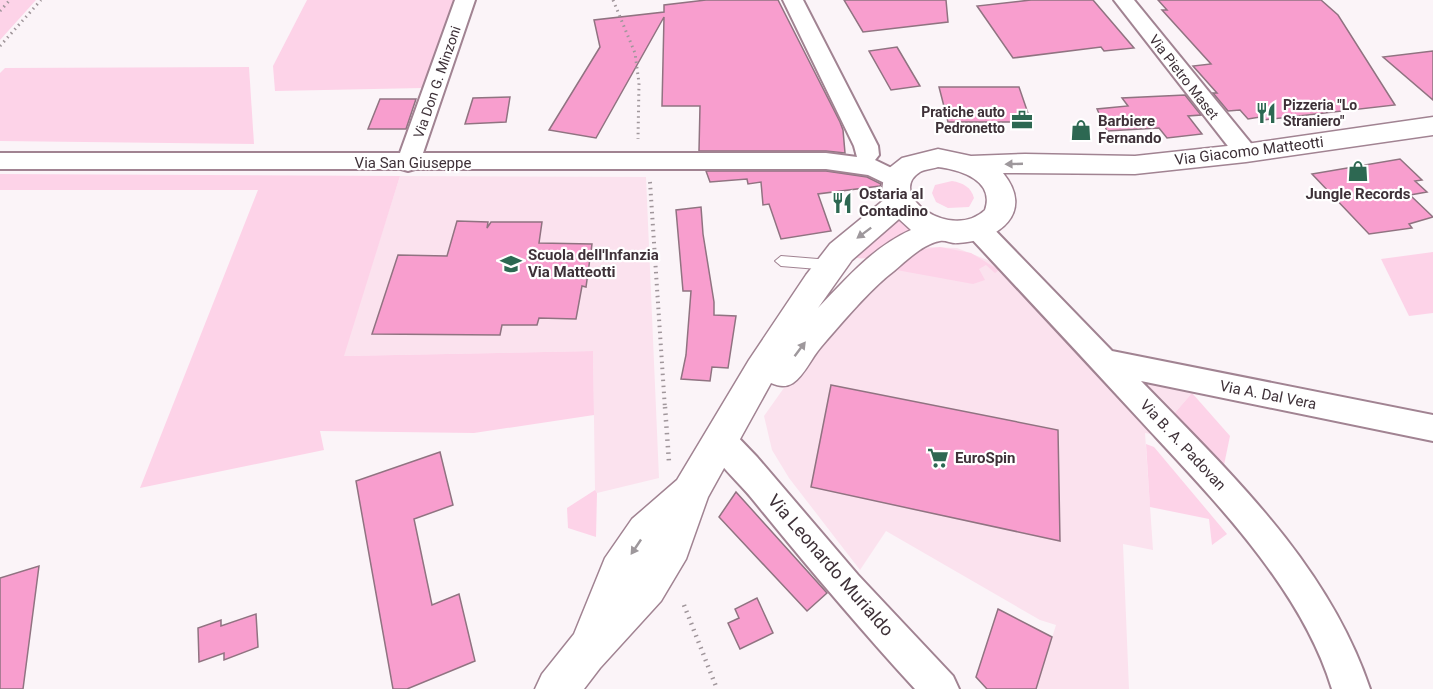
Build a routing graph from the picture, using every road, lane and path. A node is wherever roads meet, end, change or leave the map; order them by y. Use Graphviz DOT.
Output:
graph roads {
  1 [pos="10,0"];
  2 [pos="41,0"];
  3 [pos="465,0"];
  4 [pos="614,0"];
  5 [pos="793,0"];
  6 [pos="1124,0"];
  7 [pos="0,10"];
  8 [pos="0,46"];
  9 [pos="1433,126"];
  10 [pos="639,145"];
  11 [pos="1246,153"];
  12 [pos="867,155"];
  13 [pos="928,159"];
  14 [pos="0,161"];
  15 [pos="826,161"];
  16 [pos="408,163"];
  17 [pos="973,165"];
  18 [pos="1050,172"];
  19 [pos="650,176"];
  20 [pos="898,192"];
  21 [pos="1002,195"];
  22 [pos="978,229"];
  23 [pos="937,230"];
  24 [pos="781,261"];
  25 [pos="830,265"];
  26 [pos="877,267"];
  27 [pos="1104,361"];
  28 [pos="1433,428"];
  29 [pos="722,441"];
  30 [pos="680,480"];
  31 [pos="684,605"];
  32 [pos="556,689"];
  33 [pos="717,689"];
  34 [pos="940,689"];
  35 [pos="1351,689"];
  1 -- 7 [label="path"];
  2 -- 8 [label="path"];
  3 -- 16 [label="street, Via Don G. Minzoni"];
  4 -- 10 [label="path"];
  5 -- 12 [label="street"];
  6 -- 11 [label="street, Via Pietro Maset"];
  9 -- 11 [label="street, Via Giacomo Matteotti"];
  11 -- 18 [label="street, Via Giacomo Matteotti"];
  12 -- 13 [label="street, Via San Giuseppe"];
  12 -- 15 [label="street, Via San Giuseppe"];
  13 -- 17 [label="street"];
  13 -- 20 [label="street"];
  14 -- 16 [label="street, Via San Giuseppe"];
  15 -- 16 [label="street, Via San Giuseppe"];
  15 -- 20 [label="street, Via San Giuseppe"];
  18 -- 17 [label="street, one-way"];
  17 -- 21 [label="street"];
  18 -- 21 [label="street"];
  19 -- 30 [label="path"];
  20 -- 23 [label="street"];
  20 -- 25 [label="street, one-way"];
  21 -- 22 [label="street"];
  22 -- 23 [label="street"];
  22 -- 27 [label="street, Via B. A. Padovan"];
  23 -- 26 [label="street"];
  24 -- 25 [label="lane"];
  25 -- 26 [label="street"];
  25 -- 29 [label="street"];
  29 -- 26 [label="street, one-way"];
  27 -- 28 [label="street, Via A. Dal Vera"];
  27 -- 35 [label="street, Via B. A. Padovan"];
  29 -- 30 [label="street"];
  29 -- 34 [label="street, Via Leonardo Murialdo"];
  30 -- 32 [label="street"];
  31 -- 33 [label="path"];
}
